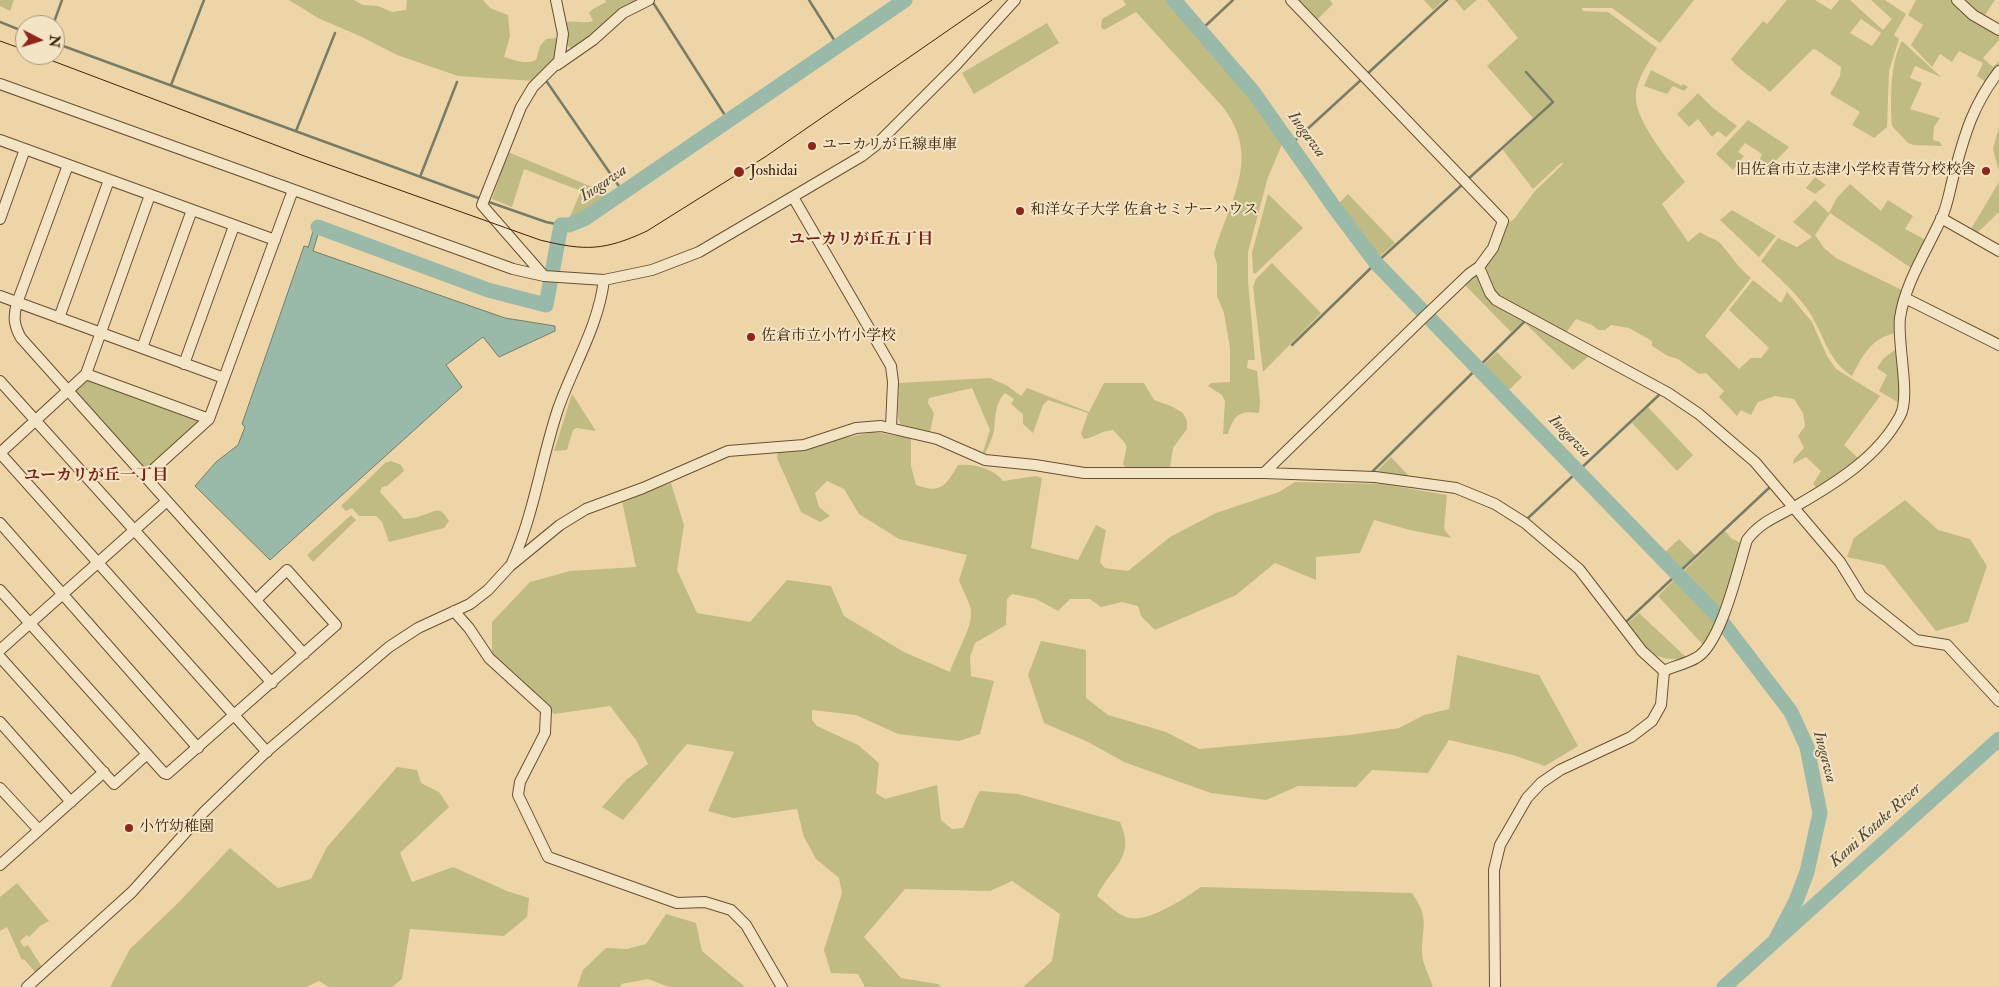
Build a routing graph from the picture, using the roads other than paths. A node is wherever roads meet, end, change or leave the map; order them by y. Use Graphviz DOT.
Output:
graph roads {
  1 [pos="556,0"];
  2 [pos="649,0"];
  3 [pos="1015,0"];
  4 [pos="1291,0"];
  5 [pos="1957,0"];
  6 [pos="1999,30"];
  7 [pos="556,66"];
  8 [pos="1999,71"];
  9 [pos="0,84"];
  10 [pos="0,140"];
  11 [pos="25,149"];
  12 [pos="68,165"];
  13 [pos="109,180"];
  14 [pos="293,190"];
  15 [pos="150,195"];
  16 [pos="793,197"];
  17 [pos="192,210"];
  18 [pos="1941,218"];
  19 [pos="0,219"];
  20 [pos="234,226"];
  21 [pos="275,240"];
  22 [pos="1999,251"];
  23 [pos="1479,267"];
  24 [pos="544,276"];
  25 [pos="604,280"];
  26 [pos="0,296"];
  27 [pos="1905,298"];
  28 [pos="17,303"];
  29 [pos="59,318"];
  30 [pos="100,333"];
  31 [pos="1999,345"];
  32 [pos="142,348"];
  33 [pos="184,364"];
  34 [pos="86,374"];
  35 [pos="224,378"];
  36 [pos="0,381"];
  37 [pos="67,390"];
  38 [pos="35,420"];
  39 [pos="209,420"];
  40 [pos="891,427"];
  41 [pos="0,453"];
  42 [pos="1264,473"];
  43 [pos="146,476"];
  44 [pos="167,501"];
  45 [pos="1793,507"];
  46 [pos="0,523"];
  47 [pos="134,530"];
  48 [pos="97,562"];
  49 [pos="510,566"];
  50 [pos="0,590"];
  51 [pos="62,594"];
  52 [pos="256,600"];
  53 [pos="454,611"];
  54 [pos="30,623"];
  55 [pos="0,650"];
  56 [pos="304,654"];
  57 [pos="0,657"];
  58 [pos="1664,671"];
  59 [pos="272,683"];
  60 [pos="1999,701"];
  61 [pos="235,715"];
  62 [pos="0,722"];
  63 [pos="198,748"];
  64 [pos="267,752"];
  65 [pos="147,754"];
  66 [pos="104,772"];
  67 [pos="0,788"];
  68 [pos="71,802"];
  69 [pos="38,830"];
  70 [pos="2,860"];
  71 [pos="27,987"];
  72 [pos="782,987"];
  73 [pos="1495,987"];
  1 -- 7 [label="street"];
  2 -- 7 [label="street"];
  3 -- 16 [label="street"];
  4 -- 23 [label="street"];
  5 -- 6 [label="street"];
  7 -- 24 [label="street"];
  8 -- 18 [label="street"];
  9 -- 14 [label="street"];
  10 -- 11 [label="street"];
  11 -- 12 [label="street"];
  11 -- 19 [label="street"];
  12 -- 13 [label="street"];
  12 -- 28 [label="street"];
  13 -- 15 [label="street"];
  13 -- 29 [label="street"];
  14 -- 21 [label="street"];
  14 -- 24 [label="street"];
  15 -- 17 [label="street"];
  15 -- 30 [label="street"];
  16 -- 25 [label="street"];
  16 -- 40 [label="street"];
  17 -- 20 [label="street"];
  17 -- 32 [label="street"];
  18 -- 22 [label="street"];
  18 -- 27 [label="street"];
  20 -- 21 [label="street"];
  20 -- 33 [label="street"];
  21 -- 35 [label="street"];
  23 -- 42 [label="street"];
  23 -- 45 [label="street"];
  24 -- 25 [label="street"];
  25 -- 49 [label="street"];
  26 -- 28 [label="street"];
  27 -- 31 [label="street"];
  27 -- 45 [label="street"];
  28 -- 29 [label="street"];
  28 -- 37 [label="street"];
  29 -- 30 [label="street"];
  30 -- 32 [label="street"];
  30 -- 34 [label="street"];
  32 -- 33 [label="street"];
  33 -- 35 [label="street"];
  34 -- 37 [label="street"];
  34 -- 39 [label="street"];
  35 -- 39 [label="street"];
  36 -- 38 [label="street"];
  37 -- 38 [label="street"];
  37 -- 43 [label="street"];
  38 -- 41 [label="street"];
  38 -- 47 [label="street"];
  39 -- 43 [label="street"];
  40 -- 42 [label="street"];
  40 -- 49 [label="street"];
  41 -- 48 [label="street"];
  42 -- 58 [label="street"];
  43 -- 44 [label="street"];
  44 -- 47 [label="street"];
  44 -- 52 [label="street"];
  45 -- 58 [label="street"];
  45 -- 60 [label="street"];
  46 -- 51 [label="street"];
  47 -- 48 [label="street"];
  47 -- 59 [label="street"];
  48 -- 51 [label="street"];
  48 -- 61 [label="street"];
  49 -- 53 [label="street"];
  50 -- 54 [label="street"];
  51 -- 54 [label="street"];
  51 -- 63 [label="street"];
  52 -- 56 [label="street"];
  52 -- 56 [label="street"];
  53 -- 64 [label="street"];
  53 -- 72 [label="street"];
  54 -- 55 [label="street"];
  54 -- 65 [label="street"];
  56 -- 59 [label="street"];
  57 -- 66 [label="street"];
  58 -- 73 [label="street"];
  59 -- 61 [label="street"];
  61 -- 63 [label="street"];
  61 -- 64 [label="street"];
  62 -- 68 [label="street"];
  63 -- 65 [label="street"];
  64 -- 71 [label="street"];
  65 -- 66 [label="street"];
  66 -- 68 [label="street"];
  67 -- 69 [label="street"];
  68 -- 69 [label="street"];
  69 -- 70 [label="street"];
}
